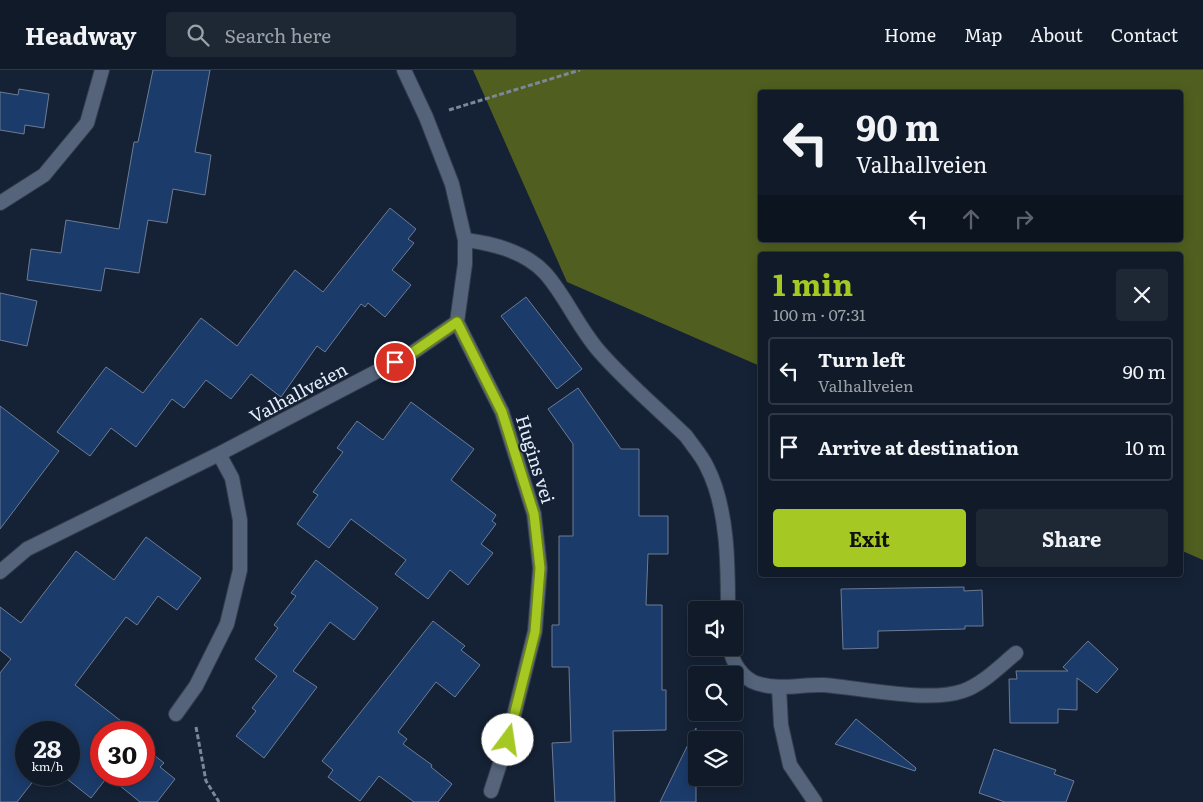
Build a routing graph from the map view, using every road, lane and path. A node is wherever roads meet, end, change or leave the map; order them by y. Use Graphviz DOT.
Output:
graph roads {
  1 [pos="102,70"];
  2 [pos="404,70"];
  3 [pos="580,70"];
  4 [pos="426,117"];
  5 [pos="0,202"];
  6 [pos="466,240"];
  7 [pos="457,322"];
  8 [pos="220,454"];
  9 [pos="0,572"];
  10 [pos="728,601"];
  11 [pos="1016,653"];
  12 [pos="732,656"];
  13 [pos="779,688"];
  14 [pos="190,694"];
  15 [pos="176,714"];
  16 [pos="491,791"];
  17 [pos="219,802"];
  18 [pos="815,802"];
  1 -- 5 [label="street"];
  2 -- 4 [label="street"];
  3 -- 4 [label="path"];
  4 -- 6 [label="street"];
  6 -- 7 [label="street"];
  6 -- 10 [label="street"];
  7 -- 8 [label="street, Valhallveien"];
  7 -- 16 [label="street, Hugins vei"];
  8 -- 9 [label="street, Valhallveien"];
  8 -- 14 [label="street"];
  11 -- 13 [label="street"];
  12 -- 13 [label="street"];
  13 -- 18 [label="street"];
  14 -- 15 [label="street"];
  14 -- 17 [label="path"];
}
